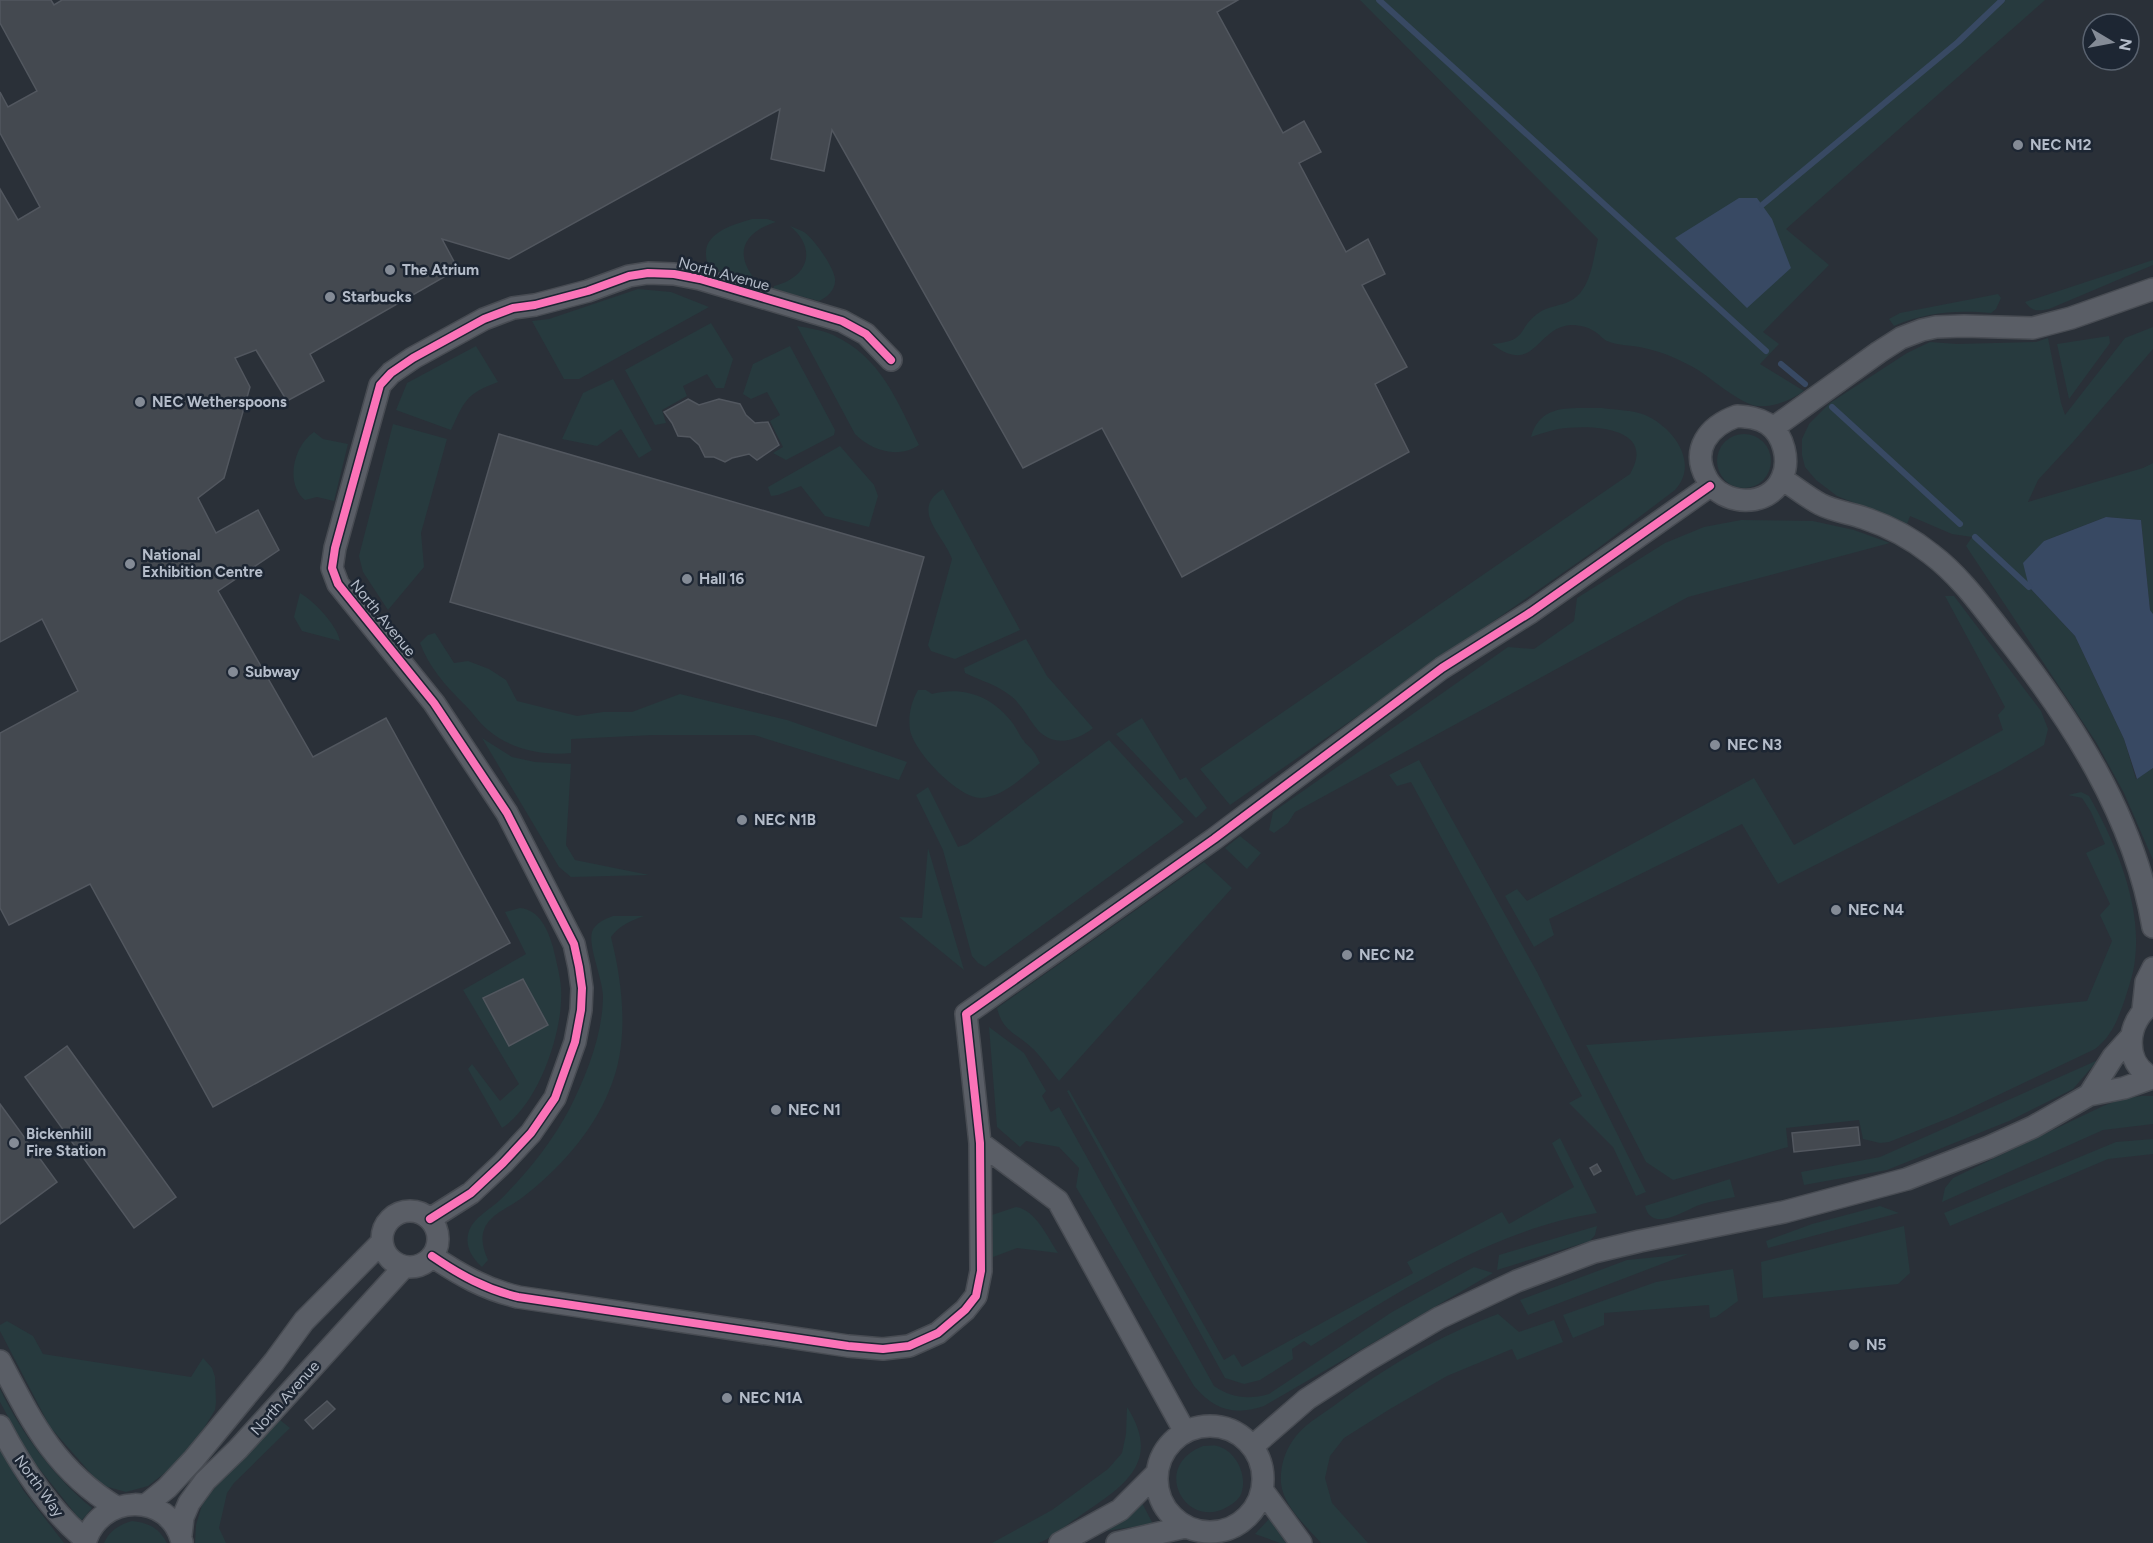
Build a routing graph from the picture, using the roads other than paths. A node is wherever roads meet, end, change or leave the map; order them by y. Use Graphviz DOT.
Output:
graph roads {
  1 [pos="2153,289"];
  2 [pos="891,360"];
  3 [pos="1773,428"];
  4 [pos="1782,479"];
  5 [pos="1710,486"];
  6 [pos="2153,927"];
  7 [pos="2153,968"];
  8 [pos="2148,1007"];
  9 [pos="2131,1037"];
  10 [pos="2152,1078"];
  11 [pos="2089,1095"];
  12 [pos="980,1143"];
  13 [pos="430,1219"];
  14 [pos="381,1243"];
  15 [pos="432,1256"];
  16 [pos="404,1267"];
  17 [pos="0,1361"];
  18 [pos="0,1426"];
  19 [pos="1185,1432"];
  20 [pos="1252,1446"];
  21 [pos="1157,1473"];
  22 [pos="1263,1491"];
  23 [pos="146,1505"];
  24 [pos="116,1507"];
  25 [pos="1185,1527"];
  26 [pos="1210,1533"];
  27 [pos="181,1539"];
  28 [pos="86,1542"];
  29 [pos="1060,1543"];
  30 [pos="1117,1543"];
  31 [pos="1242,1543"];
  32 [pos="1301,1543"];
  1 -- 3 [label="street"];
  2 -- 13 [label="street, North Avenue"];
  3 -- 4 [label="street"];
  3 -- 5 [label="street"];
  4 -- 5 [label="street"];
  4 -- 6 [label="street"];
  5 -- 12 [label="street"];
  7 -- 8 [label="street"];
  8 -- 9 [label="street"];
  9 -- 10 [label="street"];
  9 -- 11 [label="street"];
  10 -- 11 [label="street"];
  11 -- 20 [label="street"];
  12 -- 15 [label="street"];
  12 -- 19 [label="street"];
  13 -- 14 [label="street"];
  13 -- 15 [label="street"];
  14 -- 16 [label="street"];
  14 -- 23 [label="street, North Avenue"];
  15 -- 16 [label="street"];
  16 -- 27 [label="street, North Avenue"];
  17 -- 24 [label="street, North Way"];
  18 -- 28 [label="street, North Way"];
  19 -- 20 [label="street"];
  19 -- 21 [label="street"];
  20 -- 22 [label="street"];
  21 -- 25 [label="street"];
  21 -- 29 [label="street"];
  22 -- 26 [label="street"];
  22 -- 32 [label="street"];
  23 -- 24 [label="street"];
  23 -- 27 [label="street"];
  24 -- 28 [label="street"];
  25 -- 26 [label="street"];
  25 -- 30 [label="street"];
  26 -- 31 [label="street"];
}
